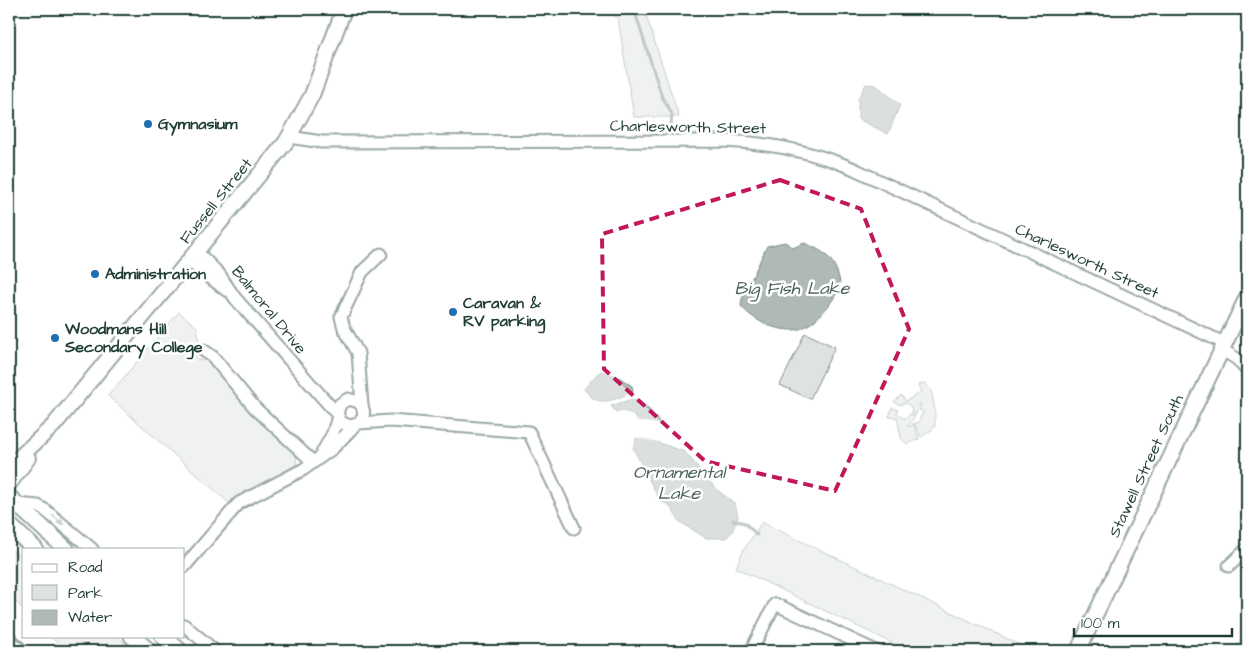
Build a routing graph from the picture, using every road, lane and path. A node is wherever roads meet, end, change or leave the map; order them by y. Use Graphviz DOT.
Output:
graph roads {
  1 [pos="344,9"];
  2 [pos="289,137"];
  3 [pos="381,254"];
  4 [pos="193,256"];
  5 [pos="1247,297"];
  6 [pos="1223,346"];
  7 [pos="203,350"];
  8 [pos="1247,371"];
  9 [pos="358,375"];
  10 [pos="315,390"];
  11 [pos="345,400"];
  12 [pos="362,406"];
  13 [pos="338,415"];
  14 [pos="391,422"];
  15 [pos="357,424"];
  16 [pos="41,439"];
  17 [pos="316,460"];
  18 [pos="9,467"];
  19 [pos="9,484"];
  20 [pos="13,500"];
  21 [pos="9,525"];
  22 [pos="574,528"];
  23 [pos="9,535"];
  24 [pos="23,548"];
  25 [pos="34,548"];
  26 [pos="65,548"];
  27 [pos="91,548"];
  28 [pos="1247,549"];
  29 [pos="185,566"];
  30 [pos="1229,566"];
  31 [pos="185,626"];
  32 [pos="134,638"];
  33 [pos="165,638"];
  34 [pos="149,651"];
  35 [pos="180,651"];
  36 [pos="215,651"];
  37 [pos="751,651"];
  38 [pos="876,651"];
  39 [pos="1078,651"];
  1 -- 2 [label="street, Fussell Street"];
  2 -- 4 [label="street, Fussell Street"];
  2 -- 6 [label="street, Charlesworth Street"];
  3 -- 9 [label="street"];
  4 -- 10 [label="street, Balmoral Drive"];
  4 -- 16 [label="street, Fussell Street"];
  5 -- 6 [label="street, Stawell Street South"];
  6 -- 8 [label="street, Charlesworth Street"];
  6 -- 39 [label="street, Stawell Street South"];
  7 -- 17 [label="street"];
  9 -- 11 [label="street"];
  9 -- 12 [label="street"];
  10 -- 11 [label="street, Balmoral Drive"];
  10 -- 13 [label="street, Balmoral Drive"];
  11 -- 12 [label="street"];
  11 -- 13 [label="street"];
  12 -- 14 [label="street"];
  12 -- 15 [label="street"];
  13 -- 15 [label="street"];
  13 -- 17 [label="street"];
  14 -- 15 [label="street"];
  14 -- 22 [label="street"];
  15 -- 17 [label="street"];
  16 -- 18 [label="street, Fussell Street"];
  16 -- 19 [label="street, Fussell Street"];
  17 -- 29 [label="street"];
  20 -- 26 [label="main road"];
  20 -- 27 [label="street, one-way"];
  21 -- 25 [label="main road"];
  23 -- 24 [label="main road"];
  28 -- 30 [label="street"];
  31 -- 36 [label="street"];
  32 -- 34 [label="main road"];
  33 -- 35 [label="main road"];
  37 -- 38 [label="street"];
}
